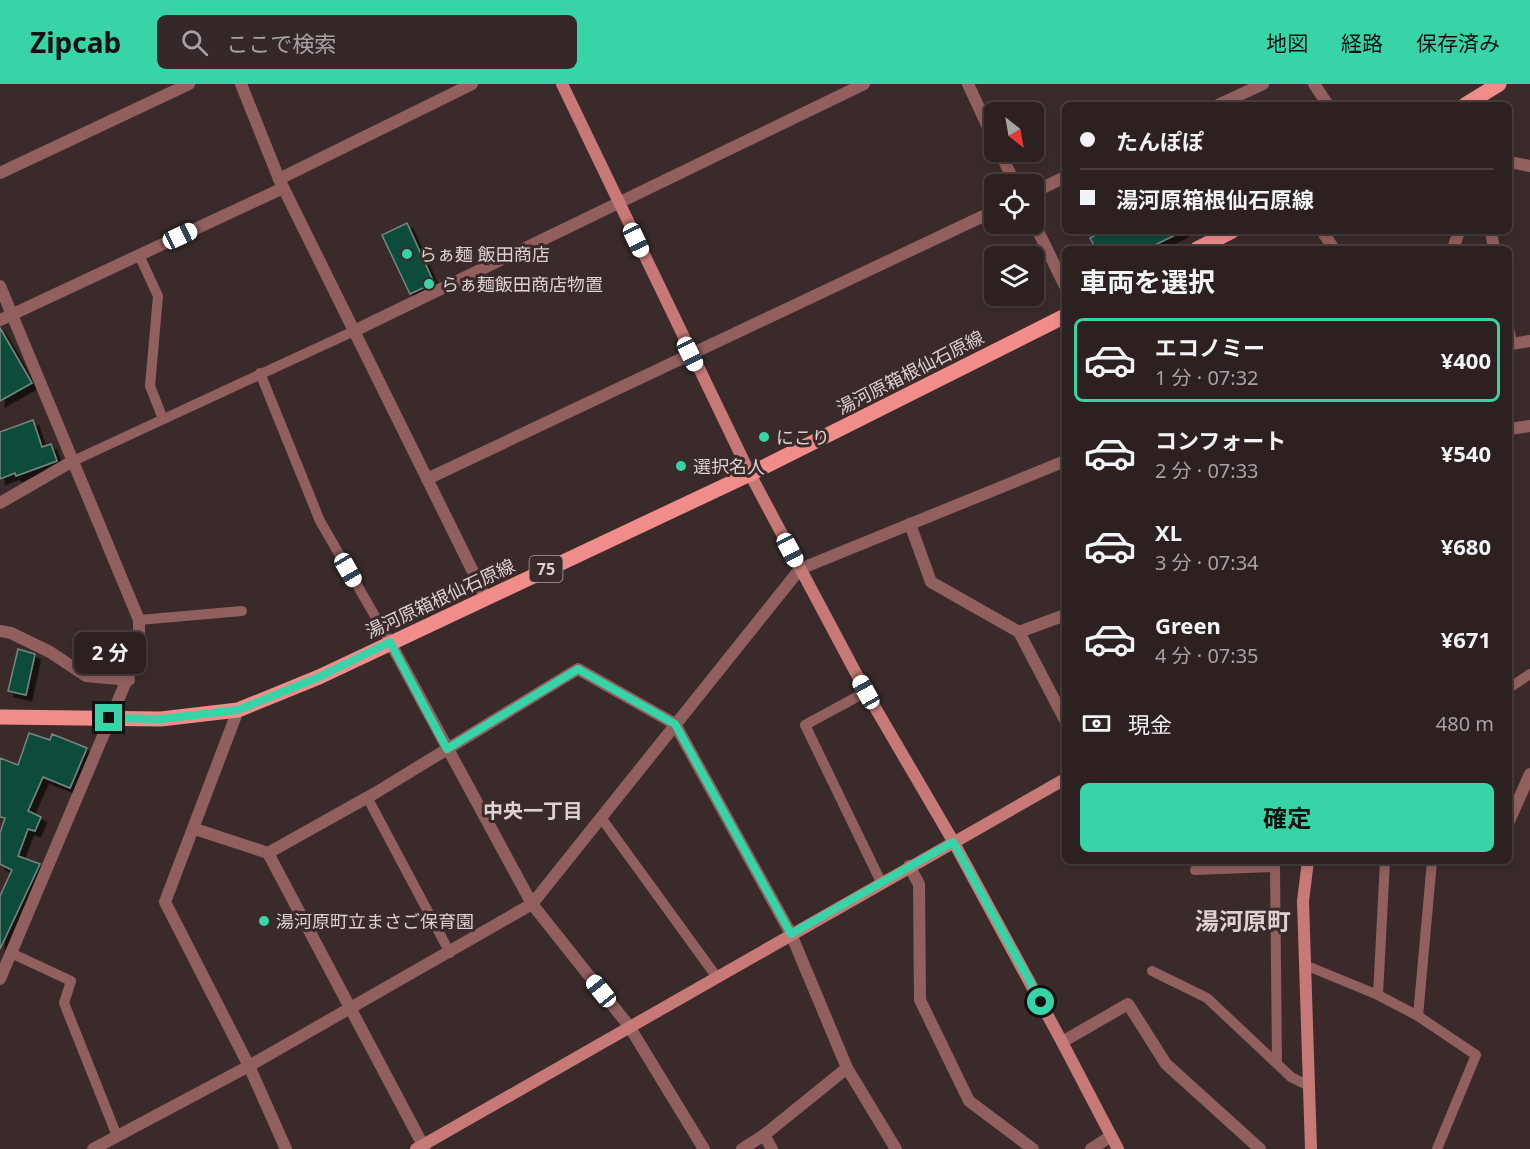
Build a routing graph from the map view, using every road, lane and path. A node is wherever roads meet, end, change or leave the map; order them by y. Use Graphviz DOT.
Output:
graph roads {
  1 [pos="189,84"];
  2 [pos="241,84"];
  3 [pos="472,84"];
  4 [pos="562,84"];
  5 [pos="864,84"];
  6 [pos="968,84"];
  7 [pos="1263,84"];
  8 [pos="1314,84"];
  9 [pos="1499,84"];
  10 [pos="1224,102"];
  11 [pos="1326,102"];
  12 [pos="1470,102"];
  13 [pos="984,118"];
  14 [pos="1512,163"];
  15 [pos="1530,166"];
  16 [pos="0,173"];
  17 [pos="1062,178"];
  18 [pos="281,183"];
  19 [pos="1044,187"];
  20 [pos="618,202"];
  21 [pos="984,216"];
  22 [pos="1039,234"];
  23 [pos="1226,234"];
  24 [pos="1203,246"];
  25 [pos="139,255"];
  26 [pos="1062,280"];
  27 [pos="0,286"];
  28 [pos="12,314"];
  29 [pos="1062,318"];
  30 [pos="0,320"];
  31 [pos="354,331"];
  32 [pos="1530,341"];
  33 [pos="1512,344"];
  34 [pos="690,354"];
  35 [pos="260,374"];
  36 [pos="162,419"];
  37 [pos="1530,426"];
  38 [pos="1512,429"];
  39 [pos="71,462"];
  40 [pos="1062,462"];
  41 [pos="750,474"];
  42 [pos="427,478"];
  43 [pos="0,503"];
  44 [pos="910,524"];
  45 [pos="800,569"];
  46 [pos="486,598"];
  47 [pos="242,611"];
  48 [pos="1062,616"];
  49 [pos="139,620"];
  50 [pos="0,631"];
  51 [pos="1019,632"];
  52 [pos="390,642"];
  53 [pos="1530,674"];
  54 [pos="129,680"];
  55 [pos="1512,686"];
  56 [pos="866,692"];
  57 [pos="238,710"];
  58 [pos="1062,714"];
  59 [pos="0,717"];
  60 [pos="109,718"];
  61 [pos="675,724"];
  62 [pos="447,749"];
  63 [pos="1530,774"];
  64 [pos="1062,781"];
  65 [pos="367,797"];
  66 [pos="1512,814"];
  67 [pos="602,819"];
  68 [pos="195,829"];
  69 [pos="953,842"];
  70 [pos="268,853"];
  71 [pos="1308,864"];
  72 [pos="1385,864"];
  73 [pos="1432,864"];
  74 [pos="909,866"];
  75 [pos="1195,870"];
  76 [pos="880,882"];
  77 [pos="532,904"];
  78 [pos="791,934"];
  79 [pos="11,953"];
  80 [pos="450,953"];
  81 [pos="1305,965"];
  82 [pos="1152,971"];
  83 [pos="716,976"];
  84 [pos="0,979"];
  85 [pos="1378,995"];
  86 [pos="350,1008"];
  87 [pos="1418,1016"];
  88 [pos="629,1026"];
  89 [pos="1062,1042"];
  90 [pos="1276,1064"];
  91 [pos="249,1066"];
  92 [pos="847,1068"];
  93 [pos="1309,1086"];
  94 [pos="764,1135"];
  95 [pos="117,1136"];
  96 [pos="1111,1136"];
  97 [pos="421,1148"];
  98 [pos="93,1149"];
  99 [pos="286,1149"];
  100 [pos="704,1149"];
  101 [pos="742,1149"];
  102 [pos="772,1149"];
  103 [pos="896,1149"];
  104 [pos="1033,1149"];
  105 [pos="1091,1149"];
  106 [pos="1118,1149"];
  107 [pos="1260,1149"];
  108 [pos="1311,1149"];
  109 [pos="1437,1149"];
  1 -- 16 [label="street"];
  2 -- 18 [label="street"];
  3 -- 18 [label="street"];
  4 -- 20 [label="street"];
  5 -- 20 [label="street"];
  6 -- 13 [label="street"];
  7 -- 10 [label="street"];
  8 -- 11 [label="street"];
  9 -- 12 [label="main road"];
  14 -- 15 [label="street"];
  17 -- 19 [label="street"];
  18 -- 25 [label="street"];
  18 -- 31 [label="street"];
  20 -- 31 [label="street"];
  20 -- 34 [label="street"];
  21 -- 34 [label="street"];
  22 -- 26 [label="street"];
  23 -- 24 [label="main road"];
  25 -- 28 [label="street"];
  25 -- 36 [label="lane"];
  27 -- 28 [label="street"];
  28 -- 30 [label="street"];
  28 -- 39 [label="street"];
  29 -- 41 [label="main road, 湯河原箱根仙石原線 / 75"];
  31 -- 35 [label="lane"];
  31 -- 42 [label="street"];
  32 -- 33 [label="street"];
  34 -- 41 [label="street"];
  34 -- 42 [label="street"];
  35 -- 36 [label="lane"];
  35 -- 52 [label="lane"];
  36 -- 39 [label="lane"];
  37 -- 38 [label="street"];
  39 -- 43 [label="street"];
  39 -- 49 [label="street"];
  40 -- 44 [label="street"];
  41 -- 45 [label="street"];
  41 -- 46 [label="main road, 湯河原箱根仙石原線 / 75"];
  42 -- 46 [label="street"];
  44 -- 45 [label="street"];
  44 -- 51 [label="street"];
  45 -- 56 [label="street"];
  45 -- 61 [label="street"];
  46 -- 52 [label="main road, 湯河原箱根仙石原線 / 75"];
  47 -- 49 [label="lane"];
  48 -- 51 [label="street"];
  49 -- 54 [label="street"];
  50 -- 54 [label="street"];
  51 -- 58 [label="street"];
  52 -- 57 [label="main road, 湯河原箱根仙石原線 / 75"];
  52 -- 62 [label="street"];
  53 -- 55 [label="lane"];
  54 -- 60 [label="street"];
  56 -- 69 [label="street"];
  56 -- 76 [label="lane"];
  57 -- 60 [label="main road, 湯河原箱根仙石原線 / 75"];
  57 -- 68 [label="street"];
  59 -- 60 [label="main road, 湯河原箱根仙石原線 / 75"];
  60 -- 79 [label="street"];
  61 -- 62 [label="street"];
  61 -- 67 [label="street"];
  61 -- 78 [label="street"];
  62 -- 65 [label="street"];
  62 -- 77 [label="street"];
  63 -- 66 [label="street"];
  64 -- 69 [label="street"];
  65 -- 70 [label="street"];
  65 -- 80 [label="lane"];
  67 -- 77 [label="street"];
  67 -- 83 [label="lane"];
  68 -- 70 [label="street"];
  68 -- 91 [label="street"];
  69 -- 74 [label="street"];
  69 -- 89 [label="street"];
  70 -- 86 [label="street"];
  71 -- 81 [label="street"];
  72 -- 85 [label="lane"];
  73 -- 87 [label="lane"];
  74 -- 76 [label="street"];
  74 -- 104 [label="street"];
  75 -- 90 [label="lane"];
  76 -- 78 [label="street"];
  77 -- 80 [label="street"];
  77 -- 88 [label="street"];
  78 -- 83 [label="street"];
  78 -- 92 [label="street"];
  79 -- 84 [label="street"];
  79 -- 95 [label="lane"];
  80 -- 86 [label="street"];
  81 -- 85 [label="lane"];
  81 -- 93 [label="street"];
  82 -- 90 [label="lane"];
  83 -- 88 [label="street"];
  85 -- 87 [label="lane"];
  86 -- 91 [label="street"];
  86 -- 97 [label="street"];
  87 -- 109 [label="lane"];
  88 -- 97 [label="street"];
  88 -- 100 [label="street"];
  89 -- 96 [label="street"];
  89 -- 107 [label="street"];
  90 -- 93 [label="lane"];
  91 -- 95 [label="street"];
  91 -- 99 [label="street"];
  92 -- 94 [label="street"];
  92 -- 103 [label="street"];
  93 -- 108 [label="street"];
  94 -- 101 [label="street"];
  94 -- 102 [label="street"];
  95 -- 98 [label="street"];
  96 -- 105 [label="street"];
  96 -- 106 [label="street"];
}
